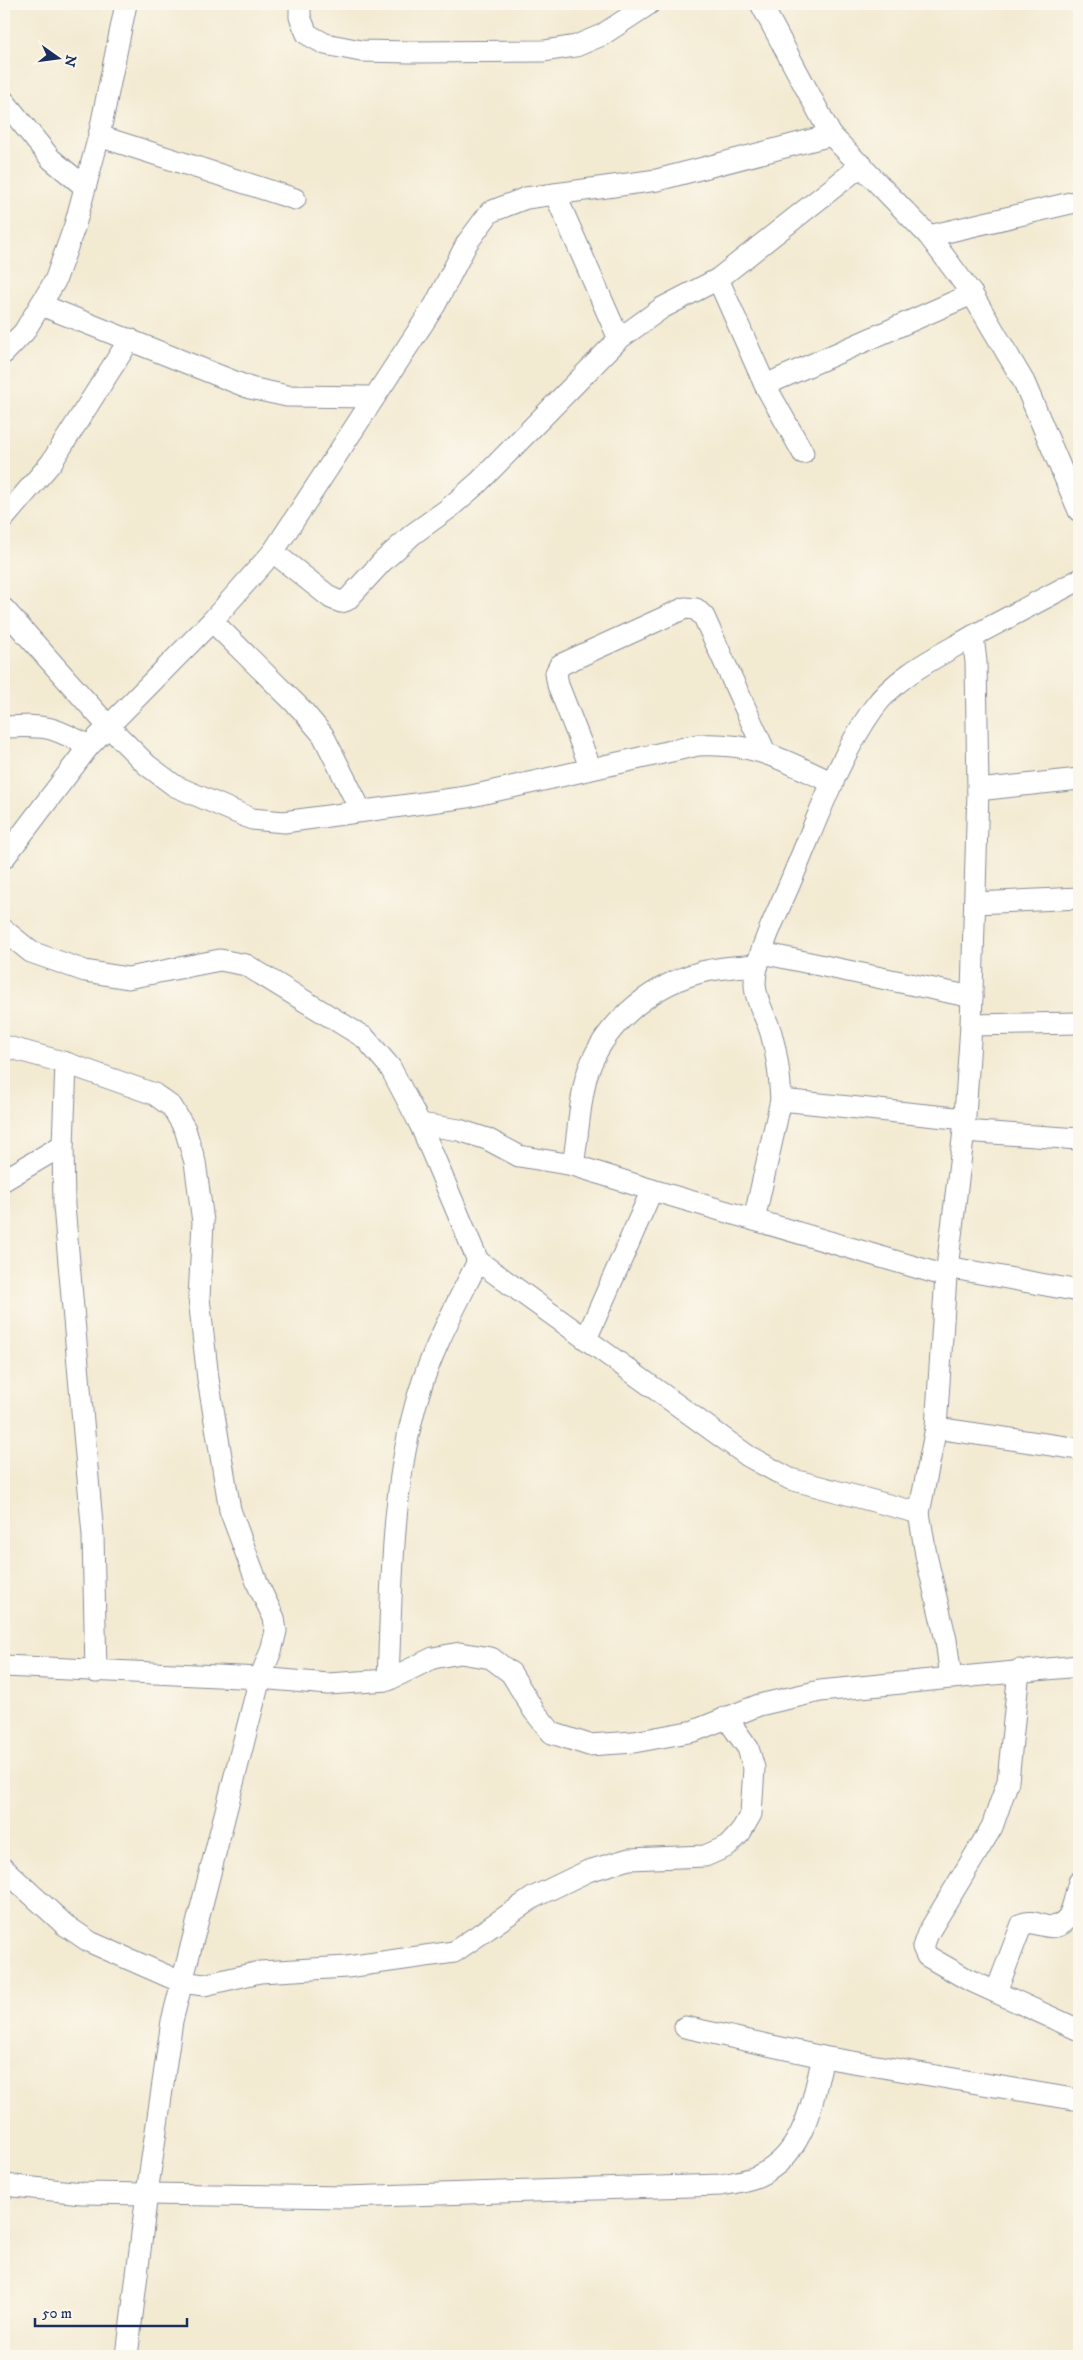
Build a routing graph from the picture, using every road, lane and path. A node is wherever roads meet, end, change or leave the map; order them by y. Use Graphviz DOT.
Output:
graph roads {
  1 [pos="126,4"];
  2 [pos="300,4"];
  3 [pos="649,4"];
  4 [pos="761,4"];
  5 [pos="4,101"];
  6 [pos="831,135"];
  7 [pos="99,136"];
  8 [pos="862,165"];
  9 [pos="85,187"];
  10 [pos="555,194"];
  11 [pos="295,199"];
  12 [pos="1079,201"];
  13 [pos="930,236"];
  14 [pos="718,279"];
  15 [pos="972,294"];
  16 [pos="41,305"];
  17 [pos="130,339"];
  18 [pos="619,339"];
  19 [pos="4,353"];
  20 [pos="765,385"];
  21 [pos="374,397"];
  22 [pos="803,453"];
  23 [pos="1079,511"];
  24 [pos="4,518"];
  25 [pos="273,552"];
  26 [pos="1079,580"];
  27 [pos="4,609"];
  28 [pos="212,621"];
  29 [pos="973,636"];
  30 [pos="108,726"];
  31 [pos="4,727"];
  32 [pos="89,746"];
  33 [pos="765,752"];
  34 [pos="591,768"];
  35 [pos="1079,778"];
  36 [pos="833,783"];
  37 [pos="978,790"];
  38 [pos="361,811"];
  39 [pos="4,858"];
  40 [pos="1079,898"];
  41 [pos="976,903"];
  42 [pos="4,930"];
  43 [pos="760,959"];
  44 [pos="972,997"];
  45 [pos="1079,1023"];
  46 [pos="971,1025"];
  47 [pos="4,1046"];
  48 [pos="66,1063"];
  49 [pos="781,1100"];
  50 [pos="420,1124"];
  51 [pos="964,1125"];
  52 [pos="1079,1139"];
  53 [pos="63,1144"];
  54 [pos="573,1165"];
  55 [pos="4,1180"];
  56 [pos="652,1190"];
  57 [pos="754,1220"];
  58 [pos="478,1261"];
  59 [pos="946,1271"];
  60 [pos="1079,1291"];
  61 [pos="586,1339"];
  62 [pos="936,1428"];
  63 [pos="1079,1449"];
  64 [pos="919,1513"];
  65 [pos="4,1666"];
  66 [pos="1079,1666"];
  67 [pos="1020,1670"];
  68 [pos="96,1672"];
  69 [pos="260,1678"];
  70 [pos="950,1678"];
  71 [pos="388,1680"];
  72 [pos="726,1718"];
  73 [pos="4,1869"];
  74 [pos="1079,1882"];
  75 [pos="181,1982"];
  76 [pos="996,1992"];
  77 [pos="684,2028"];
  78 [pos="1079,2030"];
  79 [pos="823,2057"];
  80 [pos="1079,2100"];
  81 [pos="4,2185"];
  82 [pos="147,2193"];
  83 [pos="128,2356"];
  1 -- 7 [label="street"];
  2 -- 3 [label="street"];
  4 -- 6 [label="street"];
  5 -- 9 [label="street"];
  6 -- 8 [label="street"];
  6 -- 10 [label="street"];
  7 -- 9 [label="street"];
  7 -- 11 [label="street"];
  8 -- 13 [label="street"];
  8 -- 14 [label="street"];
  9 -- 16 [label="street"];
  10 -- 18 [label="street"];
  10 -- 21 [label="street"];
  12 -- 13 [label="street"];
  13 -- 15 [label="street"];
  14 -- 18 [label="street"];
  14 -- 20 [label="street"];
  15 -- 20 [label="street"];
  15 -- 23 [label="street"];
  16 -- 17 [label="street"];
  16 -- 19 [label="street"];
  17 -- 21 [label="street"];
  17 -- 24 [label="street"];
  18 -- 25 [label="street"];
  20 -- 22 [label="street"];
  21 -- 25 [label="street"];
  25 -- 28 [label="street"];
  26 -- 29 [label="street"];
  27 -- 30 [label="street"];
  28 -- 30 [label="street"];
  28 -- 38 [label="street"];
  29 -- 36 [label="street"];
  29 -- 37 [label="street"];
  30 -- 32 [label="street"];
  30 -- 38 [label="street"];
  31 -- 32 [label="street"];
  32 -- 39 [label="street"];
  33 -- 34 [label="street"];
  33 -- 34 [label="street"];
  33 -- 36 [label="street"];
  34 -- 38 [label="street"];
  35 -- 37 [label="street"];
  36 -- 43 [label="street"];
  37 -- 41 [label="street"];
  40 -- 41 [label="street"];
  41 -- 44 [label="street"];
  42 -- 50 [label="street"];
  43 -- 44 [label="street"];
  43 -- 49 [label="street"];
  43 -- 54 [label="street"];
  44 -- 46 [label="street"];
  45 -- 46 [label="street"];
  46 -- 51 [label="street"];
  47 -- 48 [label="street"];
  48 -- 53 [label="street"];
  48 -- 69 [label="street"];
  49 -- 51 [label="street"];
  49 -- 57 [label="street"];
  50 -- 54 [label="street"];
  50 -- 58 [label="street"];
  51 -- 52 [label="street"];
  51 -- 59 [label="street"];
  53 -- 55 [label="street"];
  53 -- 68 [label="street"];
  54 -- 56 [label="street"];
  56 -- 57 [label="street"];
  56 -- 61 [label="street"];
  57 -- 59 [label="street"];
  58 -- 61 [label="street"];
  58 -- 71 [label="street"];
  59 -- 60 [label="street"];
  59 -- 62 [label="street"];
  61 -- 64 [label="street"];
  62 -- 63 [label="street"];
  62 -- 64 [label="street"];
  64 -- 70 [label="street"];
  65 -- 68 [label="street"];
  66 -- 67 [label="street"];
  67 -- 70 [label="street"];
  67 -- 76 [label="street"];
  68 -- 69 [label="street"];
  69 -- 71 [label="street"];
  69 -- 75 [label="street"];
  70 -- 72 [label="street"];
  71 -- 72 [label="street"];
  72 -- 75 [label="street"];
  73 -- 75 [label="street"];
  74 -- 76 [label="street"];
  75 -- 82 [label="street"];
  76 -- 78 [label="street"];
  77 -- 79 [label="street"];
  79 -- 80 [label="street"];
  79 -- 82 [label="street"];
  81 -- 82 [label="street"];
  82 -- 83 [label="street"];
}
